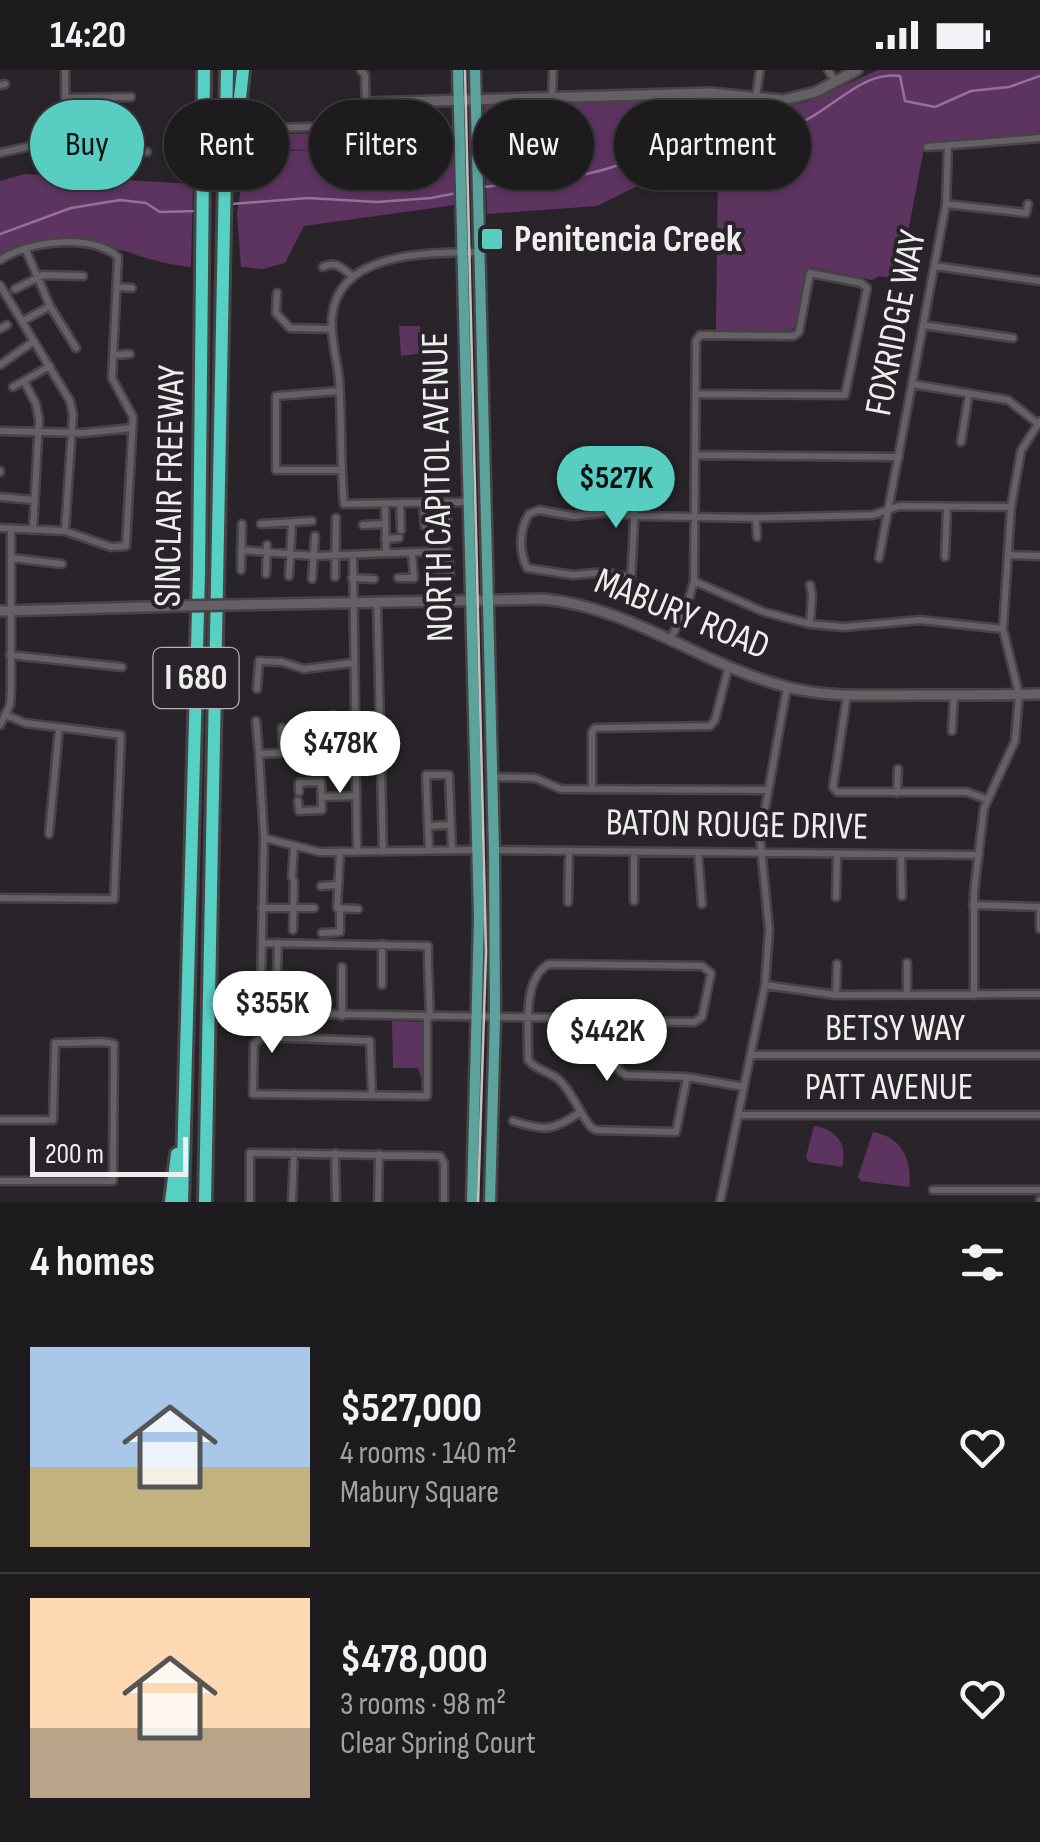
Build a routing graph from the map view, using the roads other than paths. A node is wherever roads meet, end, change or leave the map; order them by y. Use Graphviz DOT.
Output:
graph roads {
  1 [pos="65,70"];
  2 [pos="204,70"];
  3 [pos="226,70"];
  4 [pos="242,70"];
  5 [pos="458,70"];
  6 [pos="475,70"];
  7 [pos="552,70"];
  8 [pos="760,70"];
  9 [pos="828,70"];
  10 [pos="856,70"];
  11 [pos="363,73"];
  12 [pos="836,82"];
  13 [pos="756,96"];
  14 [pos="130,97"];
  15 [pos="66,98"];
  16 [pos="552,98"];
  17 [pos="476,99"];
  18 [pos="225,100"];
  19 [pos="239,100"];
  20 [pos="366,100"];
  21 [pos="453,100"];
  22 [pos="459,100"];
  23 [pos="1040,138"];
  24 [pos="948,145"];
  25 [pos="30,146"];
  26 [pos="927,147"];
  27 [pos="144,152"];
  28 [pos="147,152"];
  29 [pos="0,153"];
  30 [pos="224,190"];
  31 [pos="946,204"];
  32 [pos="1028,204"];
  33 [pos="25,248"];
  34 [pos="462,252"];
  35 [pos="480,252"];
  36 [pos="0,260"];
  37 [pos="935,266"];
  38 [pos="323,267"];
  39 [pos="351,275"];
  40 [pos="83,276"];
  41 [pos="35,278"];
  42 [pos="1040,281"];
  43 [pos="0,285"];
  44 [pos="118,287"];
  45 [pos="132,288"];
  46 [pos="16,289"];
  47 [pos="276,293"];
  48 [pos="50,306"];
  49 [pos="22,321"];
  50 [pos="923,325"];
  51 [pos="332,329"];
  52 [pos="1013,338"];
  53 [pos="34,341"];
  54 [pos="76,348"];
  55 [pos="114,354"];
  56 [pos="130,354"];
  57 [pos="0,364"];
  58 [pos="50,366"];
  59 [pos="24,381"];
  60 [pos="912,384"];
  61 [pos="12,387"];
  62 [pos="340,391"];
  63 [pos="969,393"];
  64 [pos="696,394"];
  65 [pos="1039,422"];
  66 [pos="132,428"];
  67 [pos="0,431"];
  68 [pos="72,432"];
  69 [pos="39,433"];
  70 [pos="960,442"];
  71 [pos="696,454"];
  72 [pos="898,457"];
  73 [pos="341,470"];
  74 [pos="0,497"];
  75 [pos="634,497"];
  76 [pos="34,500"];
  77 [pos="447,502"];
  78 [pos="469,502"];
  79 [pos="424,503"];
  80 [pos="384,504"];
  81 [pos="400,504"];
  82 [pos="1011,506"];
  83 [pos="947,508"];
  84 [pos="887,510"];
  85 [pos="634,516"];
  86 [pos="694,516"];
  87 [pos="336,518"];
  88 [pos="756,518"];
  89 [pos="312,521"];
  90 [pos="292,523"];
  91 [pos="242,524"];
  92 [pos="261,524"];
  93 [pos="385,524"];
  94 [pos="364,525"];
  95 [pos="425,526"];
  96 [pos="448,526"];
  97 [pos="0,528"];
  98 [pos="11,529"];
  99 [pos="33,530"];
  100 [pos="65,531"];
  101 [pos="316,536"];
  102 [pos="757,538"];
  103 [pos="386,540"];
  104 [pos="267,549"];
  105 [pos="242,550"];
  106 [pos="336,554"];
  107 [pos="386,554"];
  108 [pos="412,554"];
  109 [pos="1008,554"];
  110 [pos="290,555"];
  111 [pos="353,555"];
  112 [pos="314,556"];
  113 [pos="1040,556"];
  114 [pos="944,557"];
  115 [pos="12,558"];
  116 [pos="879,558"];
  117 [pos="42,562"];
  118 [pos="62,564"];
  119 [pos="241,570"];
  120 [pos="266,574"];
  121 [pos="42,576"];
  122 [pos="288,576"];
  123 [pos="438,576"];
  124 [pos="335,577"];
  125 [pos="352,578"];
  126 [pos="398,578"];
  127 [pos="312,579"];
  128 [pos="374,579"];
  129 [pos="694,581"];
  130 [pos="810,585"];
  131 [pos="471,600"];
  132 [pos="488,600"];
  133 [pos="352,602"];
  134 [pos="377,602"];
  135 [pos="5,611"];
  136 [pos="810,624"];
  137 [pos="1003,629"];
  138 [pos="670,640"];
  139 [pos="10,655"];
  140 [pos="352,663"];
  141 [pos="122,667"];
  142 [pos="728,669"];
  143 [pos="787,687"];
  144 [pos="0,689"];
  145 [pos="11,689"];
  146 [pos="257,689"];
  147 [pos="1018,694"];
  148 [pos="1040,694"];
  149 [pos="954,695"];
  150 [pos="847,696"];
  151 [pos="6,715"];
  152 [pos="333,715"];
  153 [pos="256,721"];
  154 [pos="0,725"];
  155 [pos="59,728"];
  156 [pos="282,728"];
  157 [pos="952,730"];
  158 [pos="380,743"];
  159 [pos="354,744"];
  160 [pos="259,754"];
  161 [pos="898,769"];
  162 [pos="492,777"];
  163 [pos="592,788"];
  164 [pos="768,790"];
  165 [pos="299,792"];
  166 [pos="896,792"];
  167 [pos="356,796"];
  168 [pos="322,797"];
  169 [pos="988,800"];
  170 [pos="298,802"];
  171 [pos="451,825"];
  172 [pos="428,826"];
  173 [pos="49,834"];
  174 [pos="264,838"];
  175 [pos="294,846"];
  176 [pos="452,850"];
  177 [pos="478,850"];
  178 [pos="494,850"];
  179 [pos="428,851"];
  180 [pos="569,851"];
  181 [pos="340,852"];
  182 [pos="357,852"];
  183 [pos="383,852"];
  184 [pos="634,852"];
  185 [pos="698,852"];
  186 [pos="760,853"];
  187 [pos="901,854"];
  188 [pos="980,855"];
  189 [pos="837,856"];
  190 [pos="338,885"];
  191 [pos="321,886"];
  192 [pos="902,896"];
  193 [pos="836,897"];
  194 [pos="0,898"];
  195 [pos="634,901"];
  196 [pos="568,902"];
  197 [pos="702,904"];
  198 [pos="973,906"];
  199 [pos="1040,906"];
  200 [pos="262,908"];
  201 [pos="294,908"];
  202 [pos="314,908"];
  203 [pos="340,909"];
  204 [pos="358,909"];
  205 [pos="1040,929"];
  206 [pos="293,930"];
  207 [pos="322,933"];
  208 [pos="262,943"];
  209 [pos="278,943"];
  210 [pos="382,944"];
  211 [pos="837,964"];
  212 [pos="907,964"];
  213 [pos="342,967"];
  214 [pos="277,976"];
  215 [pos="382,985"];
  216 [pos="765,986"];
  217 [pos="260,989"];
  218 [pos="322,990"];
  219 [pos="1040,994"];
  220 [pos="836,995"];
  221 [pos="907,995"];
  222 [pos="974,995"];
  223 [pos="342,1016"];
  224 [pos="429,1017"];
  225 [pos="479,1017"];
  226 [pos="495,1017"];
  227 [pos="530,1018"];
  228 [pos="594,1031"];
  229 [pos="1040,1055"];
  230 [pos="751,1056"];
  231 [pos="687,1077"];
  232 [pos="744,1087"];
  233 [pos="372,1096"];
  234 [pos="579,1113"];
  235 [pos="738,1115"];
  236 [pos="1040,1115"];
  237 [pos="0,1120"];
  238 [pos="513,1121"];
  239 [pos="183,1138"];
  240 [pos="294,1153"];
  241 [pos="335,1153"];
  242 [pos="379,1154"];
  243 [pos="0,1181"];
  244 [pos="934,1190"];
  245 [pos="1040,1190"];
  246 [pos="171,1202"];
  247 [pos="182,1202"];
  248 [pos="207,1202"];
  249 [pos="250,1202"];
  250 [pos="292,1202"];
  251 [pos="336,1202"];
  252 [pos="378,1202"];
  253 [pos="444,1202"];
  254 [pos="472,1202"];
  255 [pos="490,1202"];
  256 [pos="720,1202"];
  1 -- 15 [label="street"];
  2 -- 239 [label="highway, SINCLAIR FREEWAY / I 680"];
  3 -- 18 [label="highway, SINCLAIR FREEWAY / I 680"];
  4 -- 19 [label="highway"];
  5 -- 22 [label="main road, NORTH CAPITOL AVENUE"];
  6 -- 17 [label="main road, NORTH CAPITOL AVENUE"];
  7 -- 16 [label="street"];
  8 -- 13 [label="street"];
  9 -- 12 [label="street"];
  10 -- 12 [label="main road"];
  11 -- 20 [label="street"];
  12 -- 13 [label="main road"];
  13 -- 16 [label="main road"];
  14 -- 15 [label="street"];
  16 -- 17 [label="main road"];
  17 -- 22 [label="main road"];
  17 -- 35 [label="main road, NORTH CAPITOL AVENUE"];
  21 -- 22 [label="main road"];
  22 -- 34 [label="main road, NORTH CAPITOL AVENUE"];
  23 -- 24 [label="street"];
  24 -- 26 [label="street"];
  24 -- 31 [label="street, FOXRIDGE WAY"];
  25 -- 29 [label="street"];
  27 -- 28 [label="street"];
  30 -- 248 [label="highway, SINCLAIR FREEWAY / I 680"];
  31 -- 32 [label="street"];
  31 -- 37 [label="street, FOXRIDGE WAY"];
  33 -- 36 [label="street"];
  33 -- 41 [label="street"];
  33 -- 44 [label="street"];
  34 -- 35 [label="street"];
  34 -- 39 [label="street"];
  34 -- 78 [label="main road, NORTH CAPITOL AVENUE"];
  35 -- 132 [label="main road, NORTH CAPITOL AVENUE"];
  37 -- 42 [label="street"];
  37 -- 50 [label="street, FOXRIDGE WAY"];
  38 -- 39 [label="street"];
  39 -- 51 [label="street"];
  40 -- 41 [label="street"];
  41 -- 46 [label="street"];
  41 -- 48 [label="street"];
  43 -- 49 [label="street"];
  44 -- 45 [label="street"];
  44 -- 55 [label="street"];
  47 -- 51 [label="street"];
  48 -- 49 [label="street"];
  48 -- 54 [label="street"];
  49 -- 53 [label="street"];
  50 -- 52 [label="street"];
  50 -- 60 [label="street, FOXRIDGE WAY"];
  51 -- 62 [label="street"];
  53 -- 57 [label="street"];
  53 -- 58 [label="street"];
  55 -- 56 [label="street"];
  55 -- 66 [label="street"];
  58 -- 59 [label="street"];
  58 -- 68 [label="street"];
  59 -- 61 [label="street"];
  59 -- 69 [label="street"];
  60 -- 63 [label="street"];
  60 -- 72 [label="street, FOXRIDGE WAY"];
  62 -- 73 [label="street"];
  62 -- 73 [label="street"];
  63 -- 65 [label="street"];
  63 -- 70 [label="street"];
  64 -- 64 [label="street"];
  64 -- 71 [label="street"];
  65 -- 82 [label="street"];
  66 -- 68 [label="street"];
  66 -- 100 [label="street"];
  67 -- 69 [label="street"];
  68 -- 69 [label="street"];
  68 -- 100 [label="street"];
  69 -- 76 [label="street"];
  71 -- 72 [label="street"];
  71 -- 86 [label="street"];
  72 -- 84 [label="street, FOXRIDGE WAY"];
  73 -- 80 [label="street"];
  74 -- 76 [label="street"];
  75 -- 85 [label="street"];
  76 -- 99 [label="street"];
  77 -- 78 [label="street"];
  77 -- 79 [label="street"];
  77 -- 96 [label="street"];
  78 -- 131 [label="main road, NORTH CAPITOL AVENUE"];
  79 -- 81 [label="street"];
  79 -- 95 [label="street"];
  80 -- 81 [label="street"];
  80 -- 93 [label="street"];
  81 -- 103 [label="street"];
  82 -- 83 [label="street"];
  82 -- 109 [label="street"];
  83 -- 84 [label="street"];
  83 -- 114 [label="street"];
  84 -- 88 [label="street"];
  84 -- 116 [label="street, FOXRIDGE WAY"];
  85 -- 85 [label="street"];
  85 -- 86 [label="street"];
  86 -- 88 [label="street"];
  86 -- 129 [label="street"];
  87 -- 106 [label="street"];
  88 -- 102 [label="street"];
  89 -- 90 [label="street"];
  90 -- 92 [label="street"];
  90 -- 110 [label="street"];
  91 -- 105 [label="street"];
  93 -- 94 [label="street"];
  93 -- 103 [label="street"];
  97 -- 98 [label="street"];
  98 -- 99 [label="street"];
  98 -- 115 [label="street"];
  99 -- 100 [label="street"];
  101 -- 112 [label="street"];
  103 -- 107 [label="street"];
  104 -- 105 [label="street"];
  104 -- 110 [label="street"];
  104 -- 120 [label="street"];
  105 -- 119 [label="street"];
  106 -- 111 [label="street"];
  106 -- 112 [label="street"];
  106 -- 124 [label="street"];
  107 -- 108 [label="street"];
  107 -- 111 [label="street"];
  108 -- 123 [label="street"];
  108 -- 126 [label="street"];
  109 -- 113 [label="street"];
  109 -- 137 [label="street"];
  110 -- 112 [label="street"];
  110 -- 122 [label="street"];
  111 -- 125 [label="street"];
  112 -- 127 [label="street"];
  115 -- 117 [label="street"];
  115 -- 135 [label="street"];
  117 -- 118 [label="street"];
  117 -- 121 [label="street"];
  125 -- 128 [label="street"];
  125 -- 133 [label="street"];
  129 -- 136 [label="street"];
  129 -- 138 [label="street"];
  130 -- 136 [label="street"];
  131 -- 132 [label="main road, MABURY ROAD"];
  131 -- 134 [label="main road, MABURY ROAD"];
  131 -- 177 [label="main road, NORTH CAPITOL AVENUE"];
  132 -- 138 [label="main road, MABURY ROAD"];
  132 -- 162 [label="main road, NORTH CAPITOL AVENUE"];
  133 -- 134 [label="main road, MABURY ROAD"];
  133 -- 135 [label="main road, MABURY ROAD, bridge"];
  133 -- 140 [label="street"];
  134 -- 158 [label="street"];
  135 -- 139 [label="street"];
  136 -- 137 [label="street"];
  137 -- 147 [label="street"];
  138 -- 142 [label="main road, MABURY ROAD"];
  139 -- 141 [label="street"];
  139 -- 145 [label="street"];
  140 -- 146 [label="street"];
  140 -- 159 [label="street"];
  142 -- 143 [label="main road, MABURY ROAD"];
  142 -- 163 [label="street"];
  143 -- 150 [label="main road, MABURY ROAD"];
  143 -- 164 [label="street"];
  144 -- 145 [label="street"];
  145 -- 151 [label="street"];
  147 -- 148 [label="main road, MABURY ROAD"];
  147 -- 149 [label="main road, MABURY ROAD"];
  147 -- 169 [label="street"];
  149 -- 150 [label="main road, MABURY ROAD"];
  149 -- 157 [label="street"];
  150 -- 166 [label="street"];
  151 -- 154 [label="street"];
  151 -- 155 [label="street"];
  152 -- 159 [label="street"];
  153 -- 160 [label="street"];
  155 -- 173 [label="street"];
  155 -- 194 [label="street"];
  156 -- 160 [label="street"];
  158 -- 159 [label="street"];
  158 -- 183 [label="street"];
  159 -- 167 [label="street"];
  160 -- 174 [label="street"];
  161 -- 166 [label="street"];
  162 -- 163 [label="street"];
  162 -- 178 [label="main road, NORTH CAPITOL AVENUE"];
  163 -- 164 [label="street"];
  164 -- 186 [label="street"];
  165 -- 168 [label="street"];
  166 -- 169 [label="street"];
  167 -- 168 [label="street"];
  167 -- 182 [label="street"];
  168 -- 170 [label="street"];
  169 -- 188 [label="street"];
  171 -- 172 [label="street"];
  171 -- 172 [label="street"];
  171 -- 176 [label="street"];
  172 -- 179 [label="street"];
  174 -- 175 [label="street"];
  174 -- 200 [label="street"];
  175 -- 181 [label="street"];
  175 -- 201 [label="street"];
  176 -- 177 [label="street"];
  176 -- 179 [label="street"];
  177 -- 225 [label="main road, NORTH CAPITOL AVENUE"];
  178 -- 180 [label="street, BATON ROUGE DRIVE"];
  178 -- 226 [label="main road, NORTH CAPITOL AVENUE"];
  179 -- 183 [label="street"];
  180 -- 184 [label="street, BATON ROUGE DRIVE"];
  180 -- 196 [label="street"];
  181 -- 182 [label="street"];
  181 -- 190 [label="street"];
  182 -- 183 [label="street"];
  184 -- 185 [label="street, BATON ROUGE DRIVE"];
  184 -- 195 [label="street"];
  185 -- 186 [label="street, BATON ROUGE DRIVE"];
  185 -- 197 [label="street"];
  186 -- 189 [label="street, BATON ROUGE DRIVE"];
  186 -- 216 [label="street"];
  187 -- 188 [label="street, BATON ROUGE DRIVE"];
  187 -- 189 [label="street, BATON ROUGE DRIVE"];
  187 -- 192 [label="street"];
  188 -- 198 [label="street"];
  189 -- 193 [label="street"];
  190 -- 191 [label="street"];
  190 -- 203 [label="street"];
  198 -- 199 [label="street"];
  198 -- 222 [label="street"];
  199 -- 205 [label="street"];
  200 -- 201 [label="street"];
  200 -- 208 [label="street"];
  201 -- 202 [label="street"];
  201 -- 206 [label="street"];
  203 -- 204 [label="street"];
  203 -- 207 [label="street"];
  208 -- 209 [label="street"];
  208 -- 217 [label="street"];
  209 -- 210 [label="street"];
  209 -- 214 [label="street"];
  210 -- 215 [label="street"];
  210 -- 224 [label="street"];
  211 -- 220 [label="street"];
  212 -- 221 [label="street"];
  213 -- 223 [label="street"];
  216 -- 220 [label="street"];
  216 -- 230 [label="street"];
  217 -- 218 [label="street"];
  217 -- 223 [label="street"];
  219 -- 222 [label="street"];
  220 -- 221 [label="street"];
  221 -- 222 [label="street"];
  223 -- 224 [label="street"];
  224 -- 225 [label="street"];
  224 -- 233 [label="street"];
  225 -- 226 [label="street"];
  225 -- 254 [label="main road, NORTH CAPITOL AVENUE"];
  226 -- 227 [label="street"];
  226 -- 255 [label="main road, NORTH CAPITOL AVENUE"];
  227 -- 228 [label="street"];
  227 -- 228 [label="street"];
  227 -- 234 [label="street"];
  228 -- 231 [label="street"];
  229 -- 230 [label="street, BETSY WAY"];
  230 -- 232 [label="street"];
  231 -- 232 [label="street"];
  231 -- 234 [label="street"];
  232 -- 235 [label="street"];
  233 -- 233 [label="street"];
  234 -- 238 [label="street"];
  235 -- 236 [label="street, PATT AVENUE"];
  235 -- 256 [label="street"];
  237 -- 243 [label="street"];
  239 -- 246 [label="highway"];
  239 -- 247 [label="highway, SINCLAIR FREEWAY / I 680"];
  240 -- 241 [label="street"];
  240 -- 249 [label="street"];
  240 -- 250 [label="street"];
  241 -- 242 [label="street"];
  241 -- 251 [label="street"];
  242 -- 252 [label="street"];
  242 -- 253 [label="street"];
  244 -- 245 [label="street"];
}
